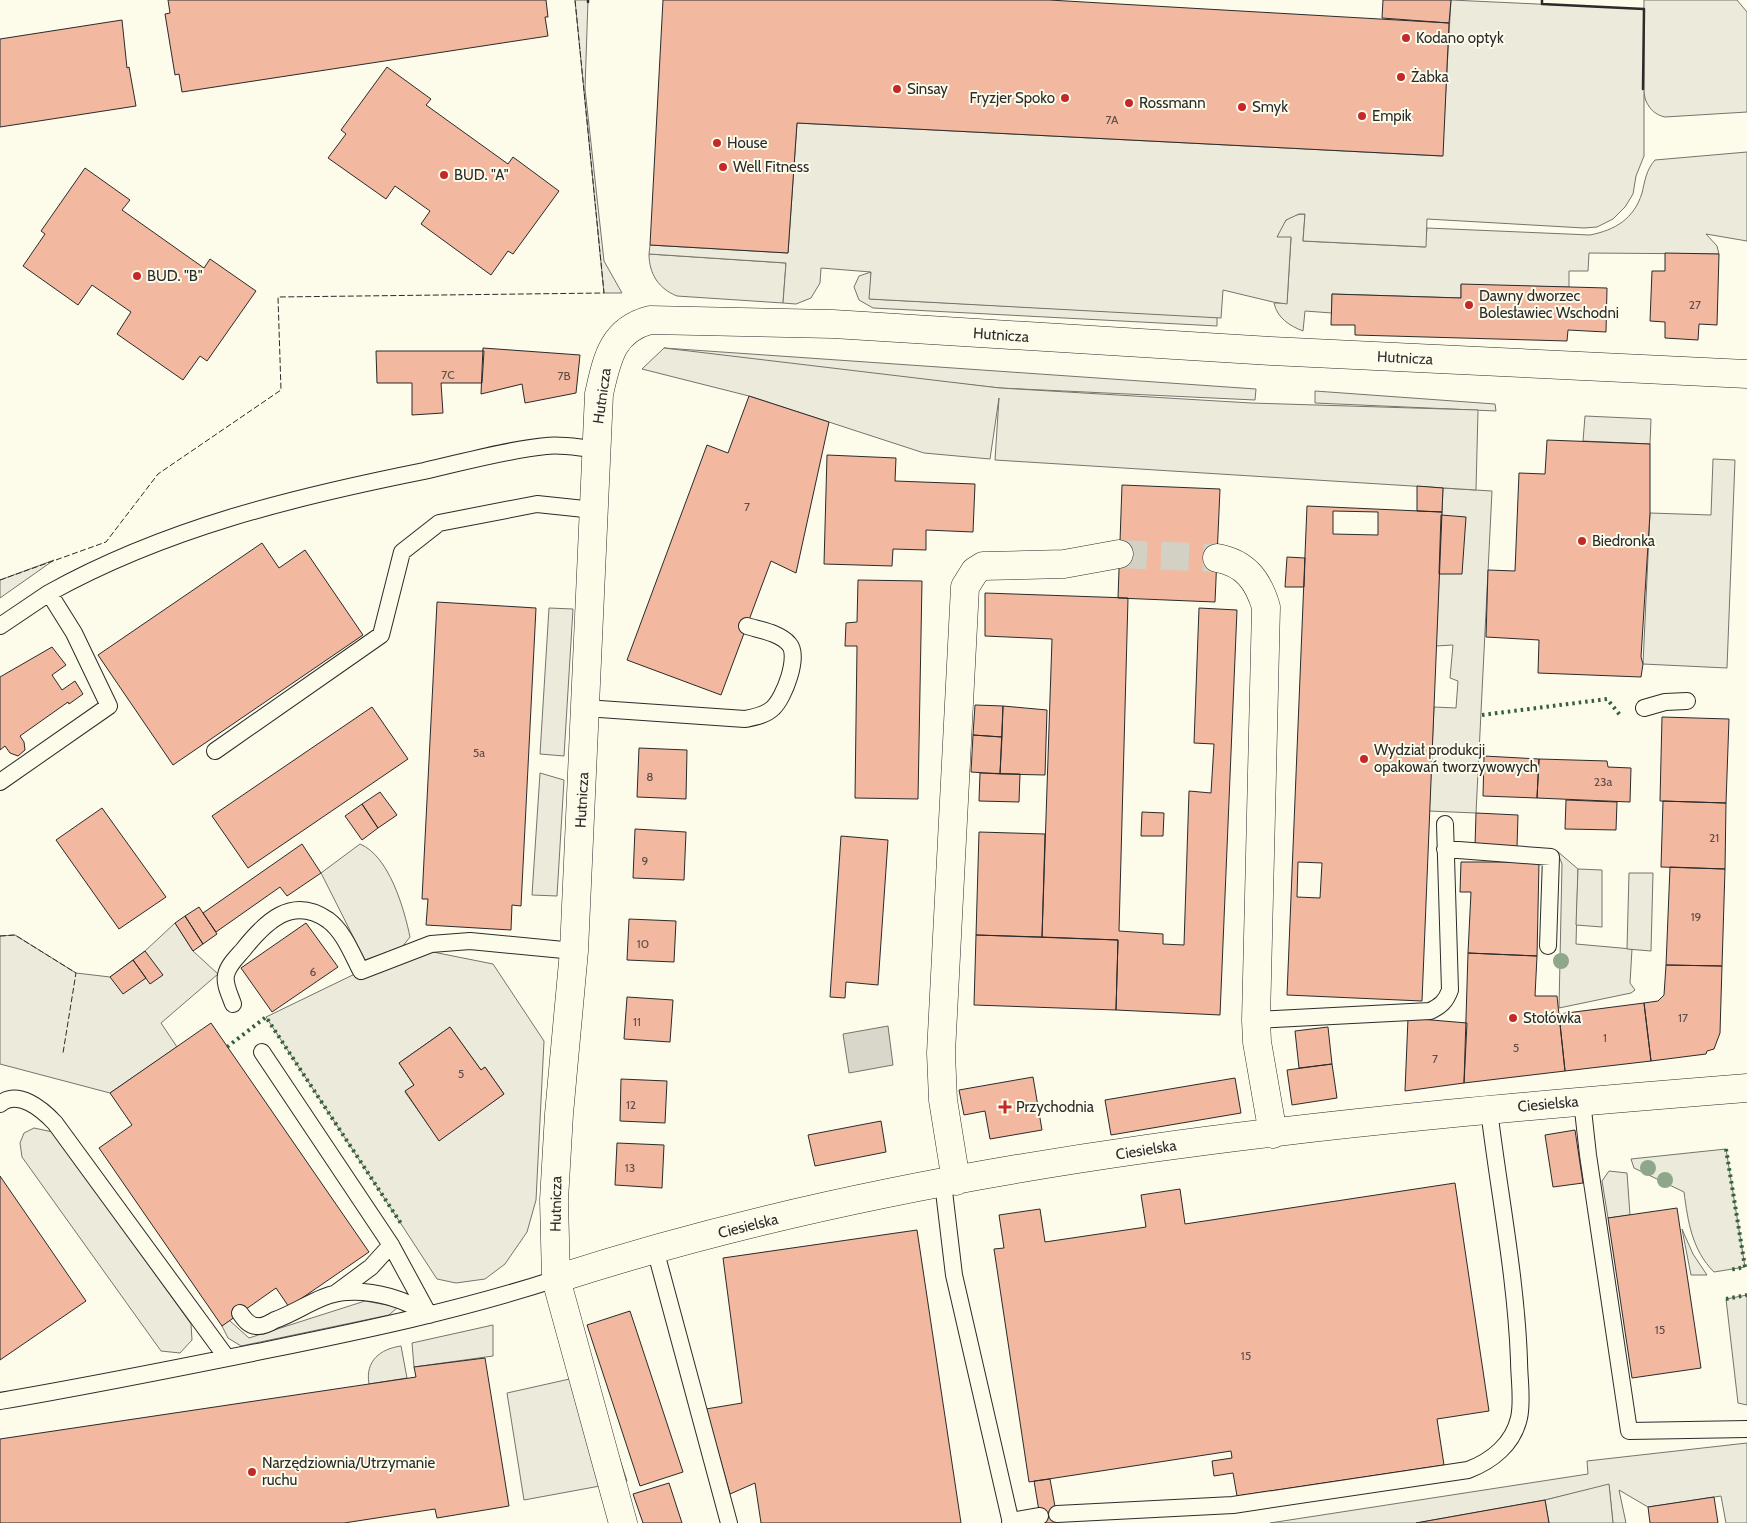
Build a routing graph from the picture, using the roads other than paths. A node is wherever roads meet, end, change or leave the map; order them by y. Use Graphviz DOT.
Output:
graph roads {
  1 [pos="1747,374"];
  2 [pos="595,449"];
  3 [pos="594,510"];
  4 [pos="1119,554"];
  5 [pos="1217,558"];
  6 [pos="49,593"];
  7 [pos="0,626"];
  8 [pos="747,626"];
  9 [pos="1688,701"];
  10 [pos="586,708"];
  11 [pos="1644,708"];
  12 [pos="215,751"];
  13 [pos="0,782"];
  14 [pos="1445,824"];
  15 [pos="1445,849"];
  16 [pos="1548,946"];
  17 [pos="574,951"];
  18 [pos="233,1004"];
  19 [pos="1256,1020"];
  20 [pos="262,1052"];
  21 [pos="1747,1088"];
  22 [pos="1582,1101"];
  23 [pos="0,1104"];
  24 [pos="1489,1110"];
  25 [pos="1273,1134"];
  26 [pos="950,1182"];
  27 [pos="391,1245"];
  28 [pos="655,1249"];
  29 [pos="556,1279"];
  30 [pos="329,1296"];
  31 [pos="240,1313"];
  32 [pos="429,1315"];
  33 [pos="227,1358"];
  34 [pos="0,1401"];
  35 [pos="1747,1429"];
  36 [pos="1057,1514"];
  37 [pos="1040,1516"];
  38 [pos="1011,1522"];
  39 [pos="623,1523"];
  40 [pos="729,1523"];
  1 -- 2 [label="street, Hutnicza"];
  2 -- 3 [label="street, Hutnicza"];
  2 -- 6 [label="lane"];
  3 -- 10 [label="street, Hutnicza"];
  3 -- 12 [label="lane"];
  4 -- 26 [label="street"];
  5 -- 19 [label="street"];
  6 -- 7 [label="lane"];
  6 -- 13 [label="lane"];
  8 -- 10 [label="lane"];
  9 -- 11 [label="lane"];
  10 -- 17 [label="street, Hutnicza"];
  14 -- 15 [label="lane"];
  15 -- 16 [label="lane"];
  15 -- 19 [label="lane"];
  17 -- 18 [label="lane"];
  17 -- 29 [label="street, Hutnicza"];
  19 -- 25 [label="street"];
  20 -- 27 [label="lane"];
  21 -- 22 [label="street, Ciesielska"];
  22 -- 24 [label="street, Ciesielska"];
  22 -- 35 [label="lane"];
  23 -- 33 [label="lane"];
  24 -- 25 [label="street, Ciesielska"];
  24 -- 36 [label="lane"];
  25 -- 26 [label="street, Ciesielska"];
  26 -- 28 [label="street, Ciesielska"];
  26 -- 38 [label="lane"];
  27 -- 30 [label="lane"];
  27 -- 32 [label="lane"];
  28 -- 29 [label="street, Ciesielska"];
  28 -- 40 [label="lane"];
  29 -- 32 [label="lane"];
  29 -- 39 [label="street, Hutnicza"];
  30 -- 31 [label="lane"];
  30 -- 32 [label="lane"];
  32 -- 33 [label="lane"];
  33 -- 34 [label="lane"];
  37 -- 38 [label="lane"];
}
